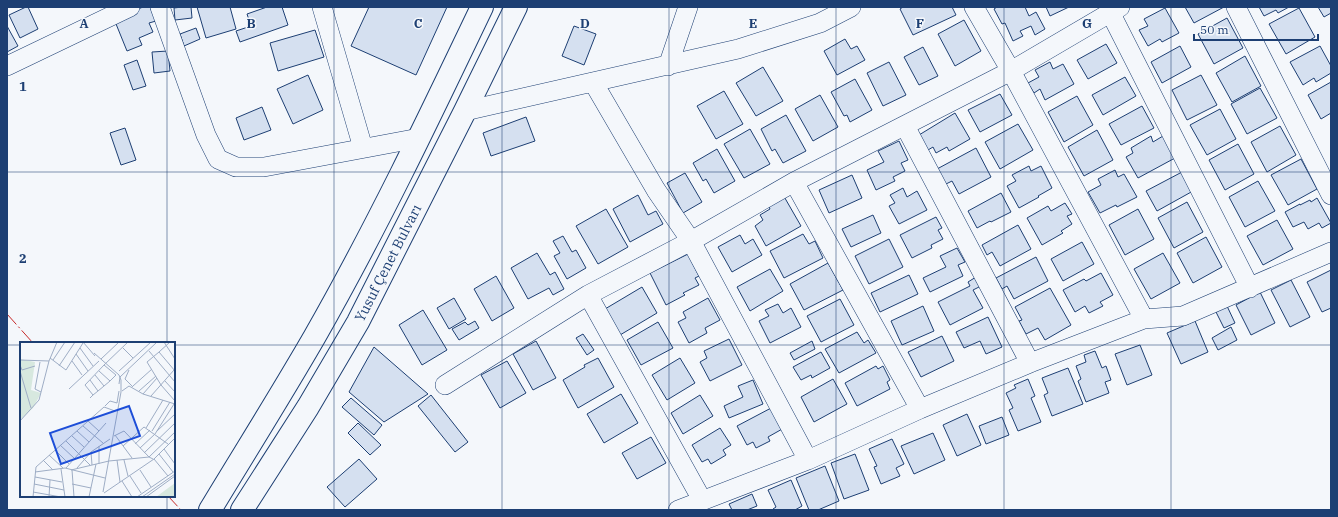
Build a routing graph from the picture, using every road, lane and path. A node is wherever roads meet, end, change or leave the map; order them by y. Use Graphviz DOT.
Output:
graph roads {
  1 [pos="130,7"];
  2 [pos="160,7"];
  3 [pos="322,7"];
  4 [pos="482,7"];
  5 [pos="516,7"];
  6 [pos="688,7"];
  7 [pos="851,7"];
  8 [pos="974,7"];
  9 [pos="1236,7"];
  10 [pos="1115,10"];
  11 [pos="822,15"];
  12 [pos="7,66"];
  13 [pos="668,66"];
  14 [pos="1011,71"];
  15 [pos="593,82"];
  16 [pos="465,111"];
  17 [pos="905,126"];
  18 [pos="419,138"];
  19 [pos="363,148"];
  20 [pos="794,182"];
  21 [pos="1331,194"];
  22 [pos="691,241"];
  23 [pos="1331,252"];
  24 [pos="1250,288"];
  25 [pos="588,295"];
  26 [pos="1144,318"];
  27 [pos="1030,363"];
  28 [pos="445,385"];
  29 [pos="920,409"];
  30 [pos="808,460"];
  31 [pos="702,500"];
  32 [pos="243,509"];
  33 [pos="210,510"];
  34 [pos="678,510"];
  1 -- 12 [label="street"];
  2 -- 19 [label="street"];
  3 -- 19 [label="street"];
  4 -- 18 [label="highway"];
  5 -- 16 [label="highway, Yusuf Çenet Bulvarı"];
  6 -- 13 [label="street"];
  7 -- 11 [label="street"];
  8 -- 14 [label="street"];
  9 -- 21 [label="street"];
  10 -- 14 [label="street"];
  10 -- 24 [label="street"];
  11 -- 13 [label="street"];
  13 -- 15 [label="street"];
  14 -- 17 [label="street"];
  14 -- 26 [label="street"];
  15 -- 16 [label="street"];
  15 -- 22 [label="street"];
  16 -- 32 [label="highway, Yusuf Çenet Bulvarı"];
  17 -- 20 [label="street"];
  17 -- 27 [label="street"];
  18 -- 19 [label="street"];
  18 -- 33 [label="highway"];
  20 -- 22 [label="street"];
  20 -- 29 [label="street"];
  22 -- 25 [label="street"];
  22 -- 30 [label="street"];
  23 -- 24 [label="street"];
  24 -- 26 [label="street"];
  25 -- 28 [label="street"];
  25 -- 31 [label="street"];
  26 -- 27 [label="street"];
  27 -- 29 [label="street"];
  29 -- 30 [label="street"];
  30 -- 31 [label="street"];
  31 -- 34 [label="street"];
}
